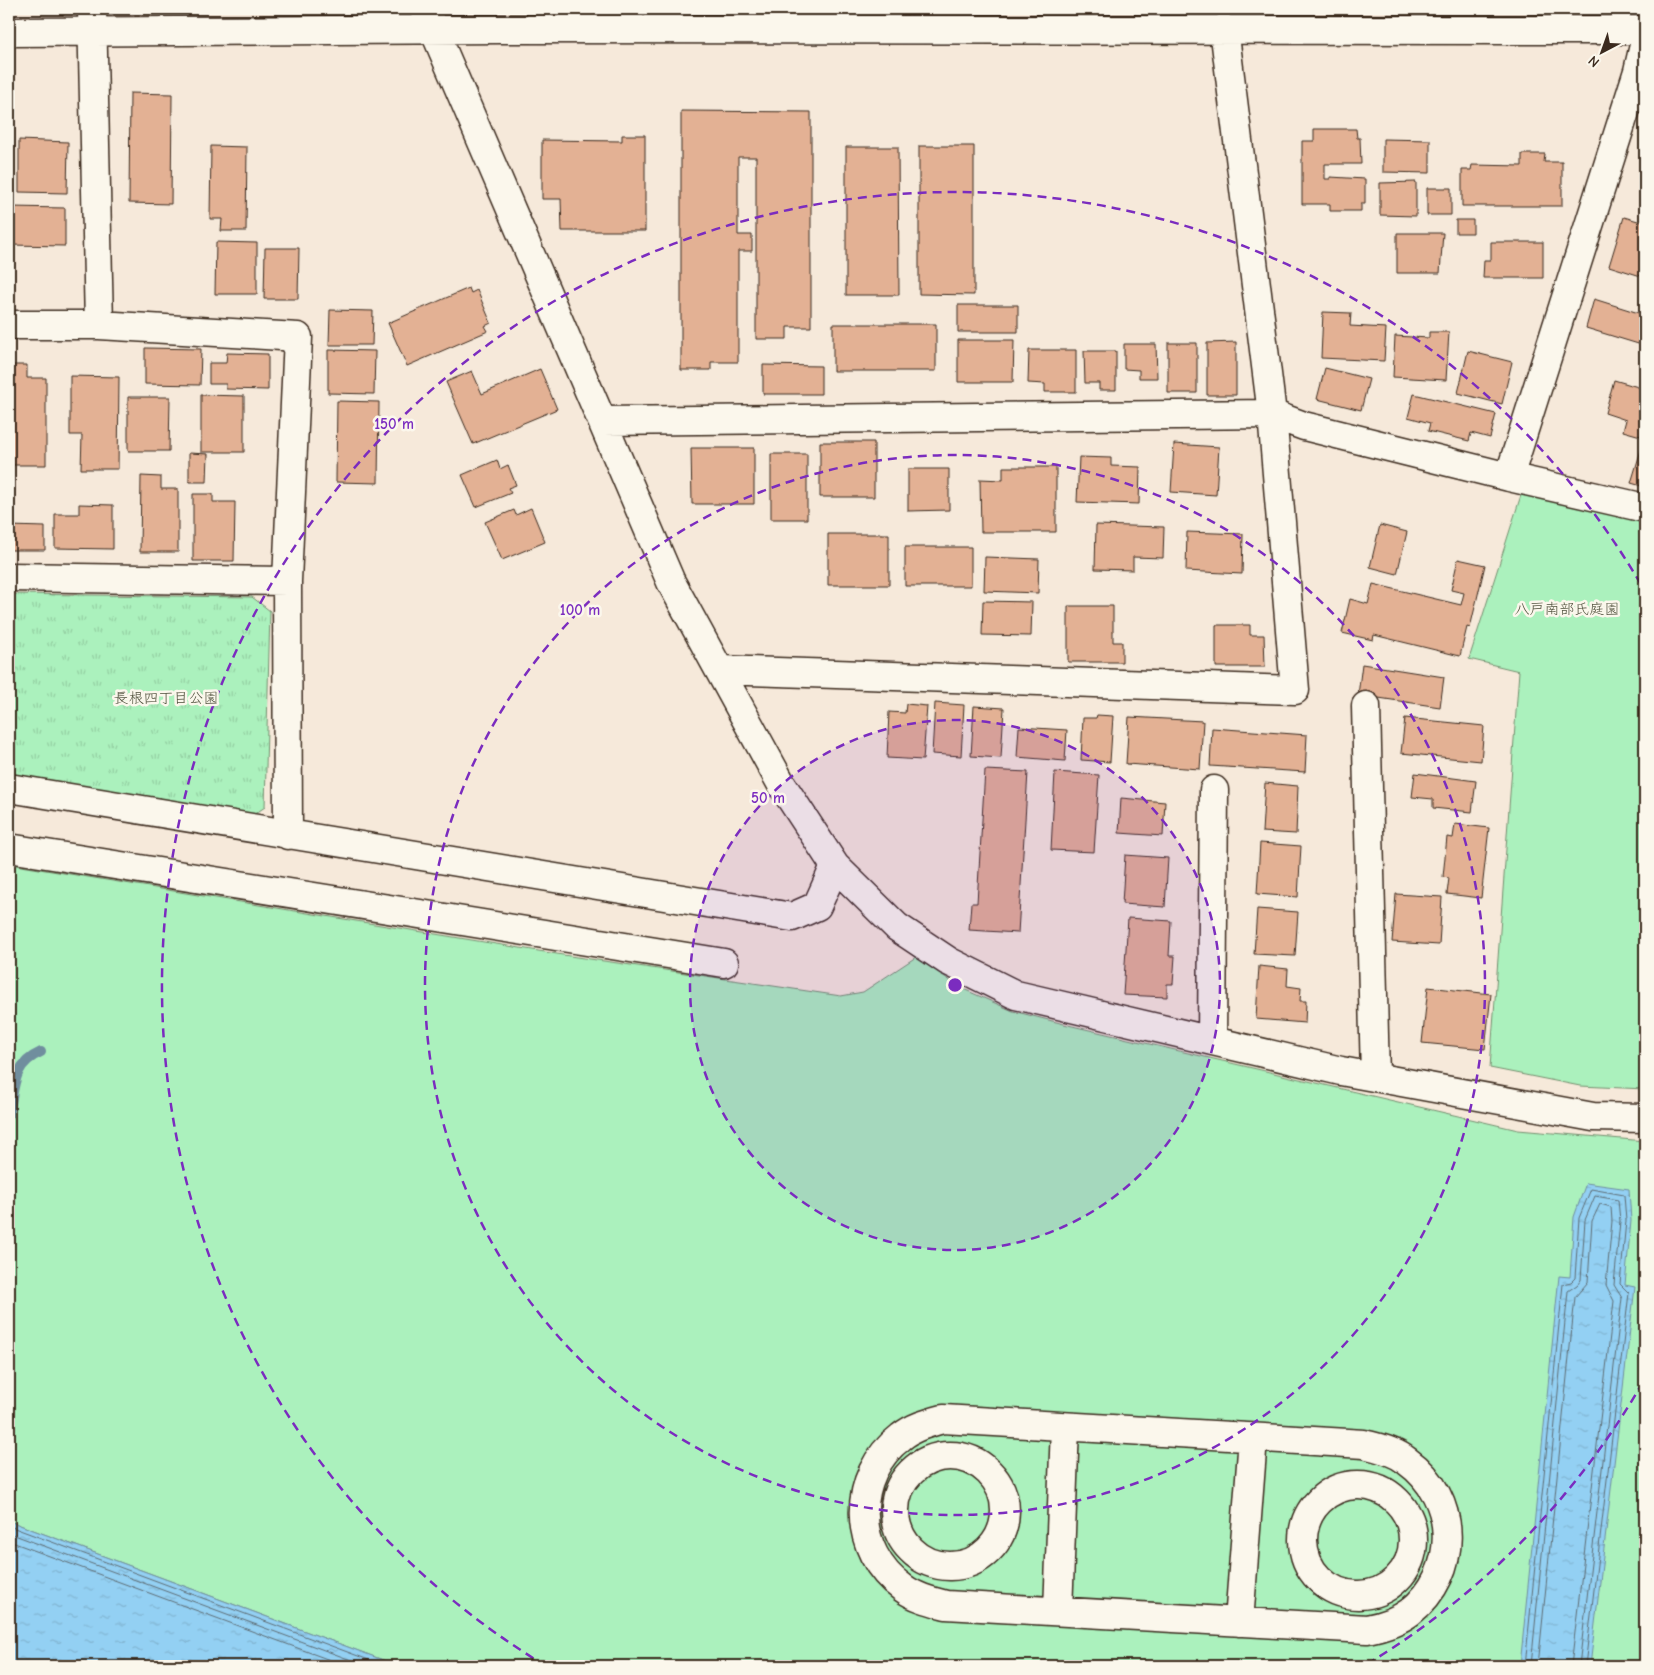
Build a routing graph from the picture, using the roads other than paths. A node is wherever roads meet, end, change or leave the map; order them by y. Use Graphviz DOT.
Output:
graph roads {
  1 [pos="430,19"];
  2 [pos="92,20"];
  3 [pos="1224,28"];
  4 [pos="1645,30"];
  5 [pos="9,32"];
  6 [pos="1645,41"];
  7 [pos="9,325"];
  8 [pos="99,325"];
  9 [pos="1272,414"];
  10 [pos="604,421"];
  11 [pos="1509,477"];
  12 [pos="1645,508"];
  13 [pos="9,577"];
  14 [pos="286,581"];
  15 [pos="720,670"];
  16 [pos="1366,706"];
  17 [pos="9,788"];
  18 [pos="1214,790"];
  19 [pos="288,835"];
  20 [pos="9,848"];
  21 [pos="835,866"];
  22 [pos="724,963"];
  23 [pos="1212,1041"];
  24 [pos="1375,1078"];
  25 [pos="1645,1118"];
  26 [pos="943,1419"];
  27 [pos="1065,1427"];
  28 [pos="1252,1438"];
  29 [pos="1364,1444"];
  30 [pos="952,1456"];
  31 [pos="1359,1484"];
  32 [pos="949,1566"];
  33 [pos="1340,1592"];
  34 [pos="946,1605"];
  35 [pos="1058,1611"];
  36 [pos="1239,1622"];
  37 [pos="1340,1628"];
  1 -- 2 [label="street"];
  1 -- 3 [label="street"];
  1 -- 10 [label="street"];
  2 -- 5 [label="street"];
  2 -- 8 [label="street"];
  3 -- 4 [label="street"];
  3 -- 9 [label="street"];
  6 -- 11 [label="street"];
  7 -- 8 [label="street"];
  8 -- 14 [label="street"];
  9 -- 10 [label="street"];
  9 -- 11 [label="street"];
  9 -- 15 [label="street"];
  10 -- 15 [label="street"];
  11 -- 12 [label="street"];
  13 -- 14 [label="street"];
  14 -- 19 [label="street"];
  15 -- 21 [label="street"];
  16 -- 24 [label="street"];
  17 -- 19 [label="street"];
  18 -- 23 [label="street"];
  19 -- 21 [label="street"];
  20 -- 22 [label="street"];
  21 -- 23 [label="street"];
  23 -- 24 [label="street"];
  24 -- 25 [label="street"];
  26 -- 27 [label="street"];
  26 -- 30 [label="street"];
  26 -- 34 [label="street"];
  27 -- 28 [label="street"];
  27 -- 35 [label="street"];
  28 -- 29 [label="street"];
  28 -- 36 [label="street"];
  29 -- 31 [label="street"];
  29 -- 37 [label="street"];
  30 -- 32 [label="street"];
  30 -- 32 [label="street"];
  31 -- 33 [label="street"];
  31 -- 33 [label="street"];
  32 -- 34 [label="street"];
  33 -- 37 [label="street"];
  34 -- 35 [label="street"];
  35 -- 36 [label="street"];
  36 -- 37 [label="street"];
}
